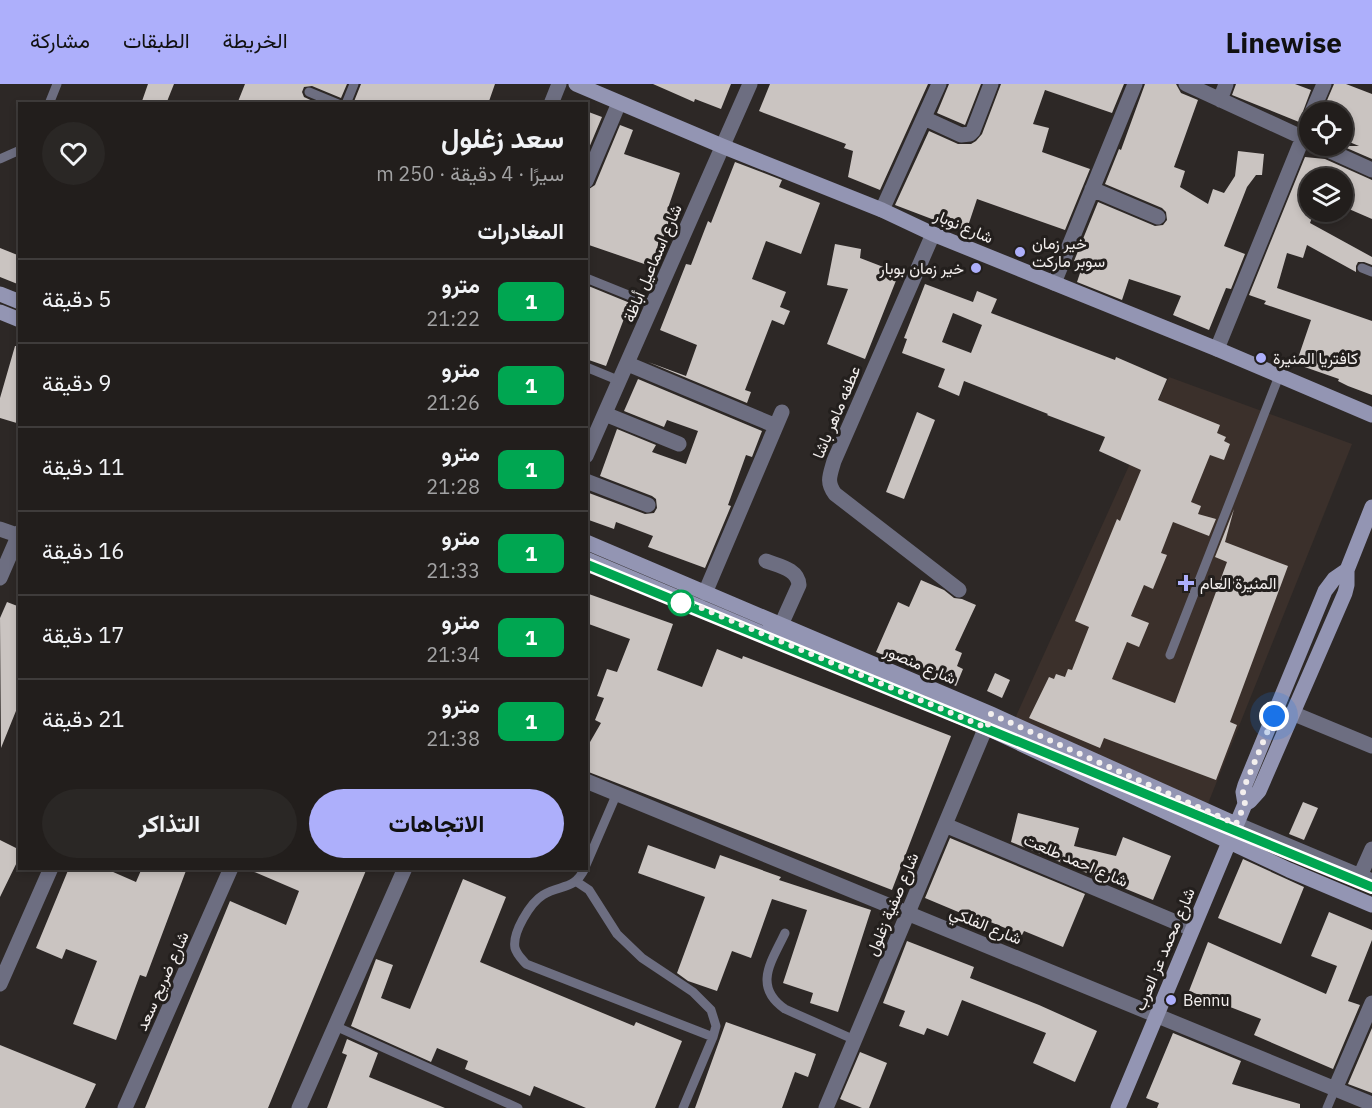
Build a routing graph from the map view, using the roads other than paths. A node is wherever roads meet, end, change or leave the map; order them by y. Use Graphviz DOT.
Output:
graph roads {
  1 [pos="57,84"];
  2 [pos="354,84"];
  3 [pos="559,84"];
  4 [pos="576,84"];
  5 [pos="750,84"];
  6 [pos="939,84"];
  7 [pos="992,84"];
  8 [pos="1135,84"];
  9 [pos="1186,84"];
  10 [pos="1226,84"];
  11 [pos="1324,84"];
  12 [pos="309,92"];
  13 [pos="1220,100"];
  14 [pos="49,102"];
  15 [pos="333,102"];
  16 [pos="347,102"];
  17 [pos="552,102"];
  18 [pos="1316,102"];
  19 [pos="619,103"];
  20 [pos="924,118"];
  21 [pos="1299,137"];
  22 [pos="722,146"];
  23 [pos="18,151"];
  24 [pos="1299,156"];
  25 [pos="1340,156"];
  26 [pos="0,159"];
  27 [pos="1372,170"];
  28 [pos="588,176"];
  29 [pos="1092,189"];
  30 [pos="882,210"];
  31 [pos="1158,217"];
  32 [pos="933,234"];
  33 [pos="1362,268"];
  34 [pos="1372,272"];
  35 [pos="588,279"];
  36 [pos="1054,283"];
  37 [pos="0,294"];
  38 [pos="18,301"];
  39 [pos="653,305"];
  40 [pos="0,312"];
  41 [pos="18,319"];
  42 [pos="1217,349"];
  43 [pos="628,364"];
  44 [pos="588,368"];
  45 [pos="1279,376"];
  46 [pos="620,381"];
  47 [pos="605,414"];
  48 [pos="1372,415"];
  49 [pos="679,444"];
  50 [pos="588,452"];
  51 [pos="588,482"];
  52 [pos="648,505"];
  53 [pos="1372,507"];
  54 [pos="0,529"];
  55 [pos="18,535"];
  56 [pos="1367,536"];
  57 [pos="18,537"];
  58 [pos="588,543"];
  59 [pos="588,560"];
  60 [pos="766,561"];
  61 [pos="1347,570"];
  62 [pos="0,578"];
  63 [pos="959,590"];
  64 [pos="705,593"];
  65 [pos="781,625"];
  66 [pos="1170,655"];
  67 [pos="1292,714"];
  68 [pos="989,721"];
  69 [pos="1372,746"];
  70 [pos="588,782"];
  71 [pos="617,793"];
  72 [pos="1245,804"];
  73 [pos="1236,824"];
  74 [pos="945,825"];
  75 [pos="1229,841"];
  76 [pos="1372,849"];
  77 [pos="590,850"];
  78 [pos="50,870"];
  79 [pos="230,870"];
  80 [pos="404,870"];
  81 [pos="584,870"];
  82 [pos="1366,878"];
  83 [pos="577,882"];
  84 [pos="1372,905"];
  85 [pos="909,913"];
  86 [pos="1192,929"];
  87 [pos="785,933"];
  88 [pos="0,984"];
  89 [pos="1372,1003"];
  90 [pos="1156,1015"];
  91 [pos="335,1026"];
  92 [pos="713,1037"];
  93 [pos="855,1040"];
  94 [pos="1335,1089"];
  95 [pos="1372,1104"];
  96 [pos="125,1108"];
  97 [pos="299,1108"];
  98 [pos="518,1108"];
  99 [pos="683,1108"];
  100 [pos="826,1108"];
  101 [pos="1118,1108"];
  102 [pos="1327,1108"];
  1 -- 14 [label="lane"];
  2 -- 16 [label="lane"];
  3 -- 17 [label="street"];
  4 -- 19 [label="street, شارع نوبار"];
  5 -- 22 [label="street, شارع اسماعيل أباظة"];
  6 -- 20 [label="street"];
  7 -- 20 [label="street"];
  8 -- 29 [label="street"];
  9 -- 13 [label="street"];
  10 -- 13 [label="street"];
  11 -- 18 [label="street"];
  12 -- 15 [label="lane"];
  13 -- 21 [label="street"];
  19 -- 22 [label="street, شارع نوبار"];
  19 -- 28 [label="street"];
  20 -- 30 [label="street"];
  22 -- 30 [label="street, شارع نوبار"];
  22 -- 39 [label="street, شارع اسماعيل أباظة"];
  23 -- 26 [label="lane"];
  24 -- 42 [label="street"];
  25 -- 27 [label="street"];
  29 -- 31 [label="street"];
  29 -- 36 [label="street"];
  30 -- 32 [label="street, شارع نوبار"];
  32 -- 36 [label="street, شارع نوبار"];
  32 -- 63 [label="street, عطفه ماهر باشا"];
  33 -- 34 [label="lane"];
  35 -- 39 [label="lane"];
  36 -- 42 [label="street, شارع نوبار"];
  37 -- 38 [label="street"];
  39 -- 43 [label="street, شارع اسماعيل أباظة"];
  40 -- 41 [label="street"];
  42 -- 45 [label="street, شارع نوبار"];
  43 -- 46 [label="street, شارع اسماعيل أباظة"];
  43 -- 64 [label="street"];
  44 -- 46 [label="lane"];
  45 -- 48 [label="street, شارع نوبار"];
  45 -- 66 [label="lane"];
  46 -- 47 [label="street, شارع اسماعيل أباظة"];
  47 -- 49 [label="street"];
  47 -- 50 [label="street, شارع اسماعيل أباظة"];
  51 -- 52 [label="street"];
  53 -- 56 [label="street, شارع محمد عز العرب"];
  54 -- 55 [label="street"];
  56 -- 61 [label="street, شارع محمد عز العرب"];
  57 -- 62 [label="street"];
  58 -- 64 [label="street, شارع منصور"];
  59 -- 68 [label="street, شارع منصور"];
  60 -- 65 [label="street"];
  61 -- 67 [label="street, شارع محمد عز العرب"];
  61 -- 72 [label="street, شارع محمد عز العرب"];
  64 -- 65 [label="street, شارع منصور"];
  65 -- 68 [label="street, شارع منصور"];
  67 -- 69 [label="street"];
  67 -- 72 [label="street, شارع محمد عز العرب"];
  68 -- 73 [label="street, شارع منصور"];
  68 -- 74 [label="street, شارع صفية زغلول"];
  68 -- 75 [label="street, شارع منصور"];
  70 -- 71 [label="street, شارع الفلكي"];
  71 -- 77 [label="lane"];
  71 -- 85 [label="street, شارع الفلكي"];
  72 -- 73 [label="street, شارع محمد عز العرب"];
  73 -- 75 [label="street, شارع محمد عز العرب"];
  73 -- 82 [label="street"];
  74 -- 85 [label="street, شارع صفية زغلول"];
  74 -- 86 [label="street, شارع احمد طلعت"];
  75 -- 84 [label="street, شارع منصور"];
  75 -- 86 [label="street, شارع محمد عز العرب"];
  76 -- 82 [label="street"];
  78 -- 88 [label="street"];
  79 -- 96 [label="street, شارع ضريح سعد"];
  80 -- 91 [label="street"];
  81 -- 83 [label="lane"];
  83 -- 92 [label="lane"];
  83 -- 92 [label="lane"];
  85 -- 90 [label="street, شارع الفلكي"];
  85 -- 93 [label="street, شارع صفية زغلول"];
  86 -- 90 [label="street, شارع محمد عز العرب"];
  87 -- 93 [label="lane"];
  89 -- 94 [label="street"];
  90 -- 94 [label="street, شارع الفلكي"];
  90 -- 101 [label="street, شارع محمد عز العرب"];
  91 -- 97 [label="street"];
  91 -- 98 [label="lane"];
  92 -- 99 [label="lane"];
  93 -- 100 [label="street, شارع صفية زغلول"];
  94 -- 95 [label="street, شارع الفلكي"];
  94 -- 102 [label="lane"];
}
